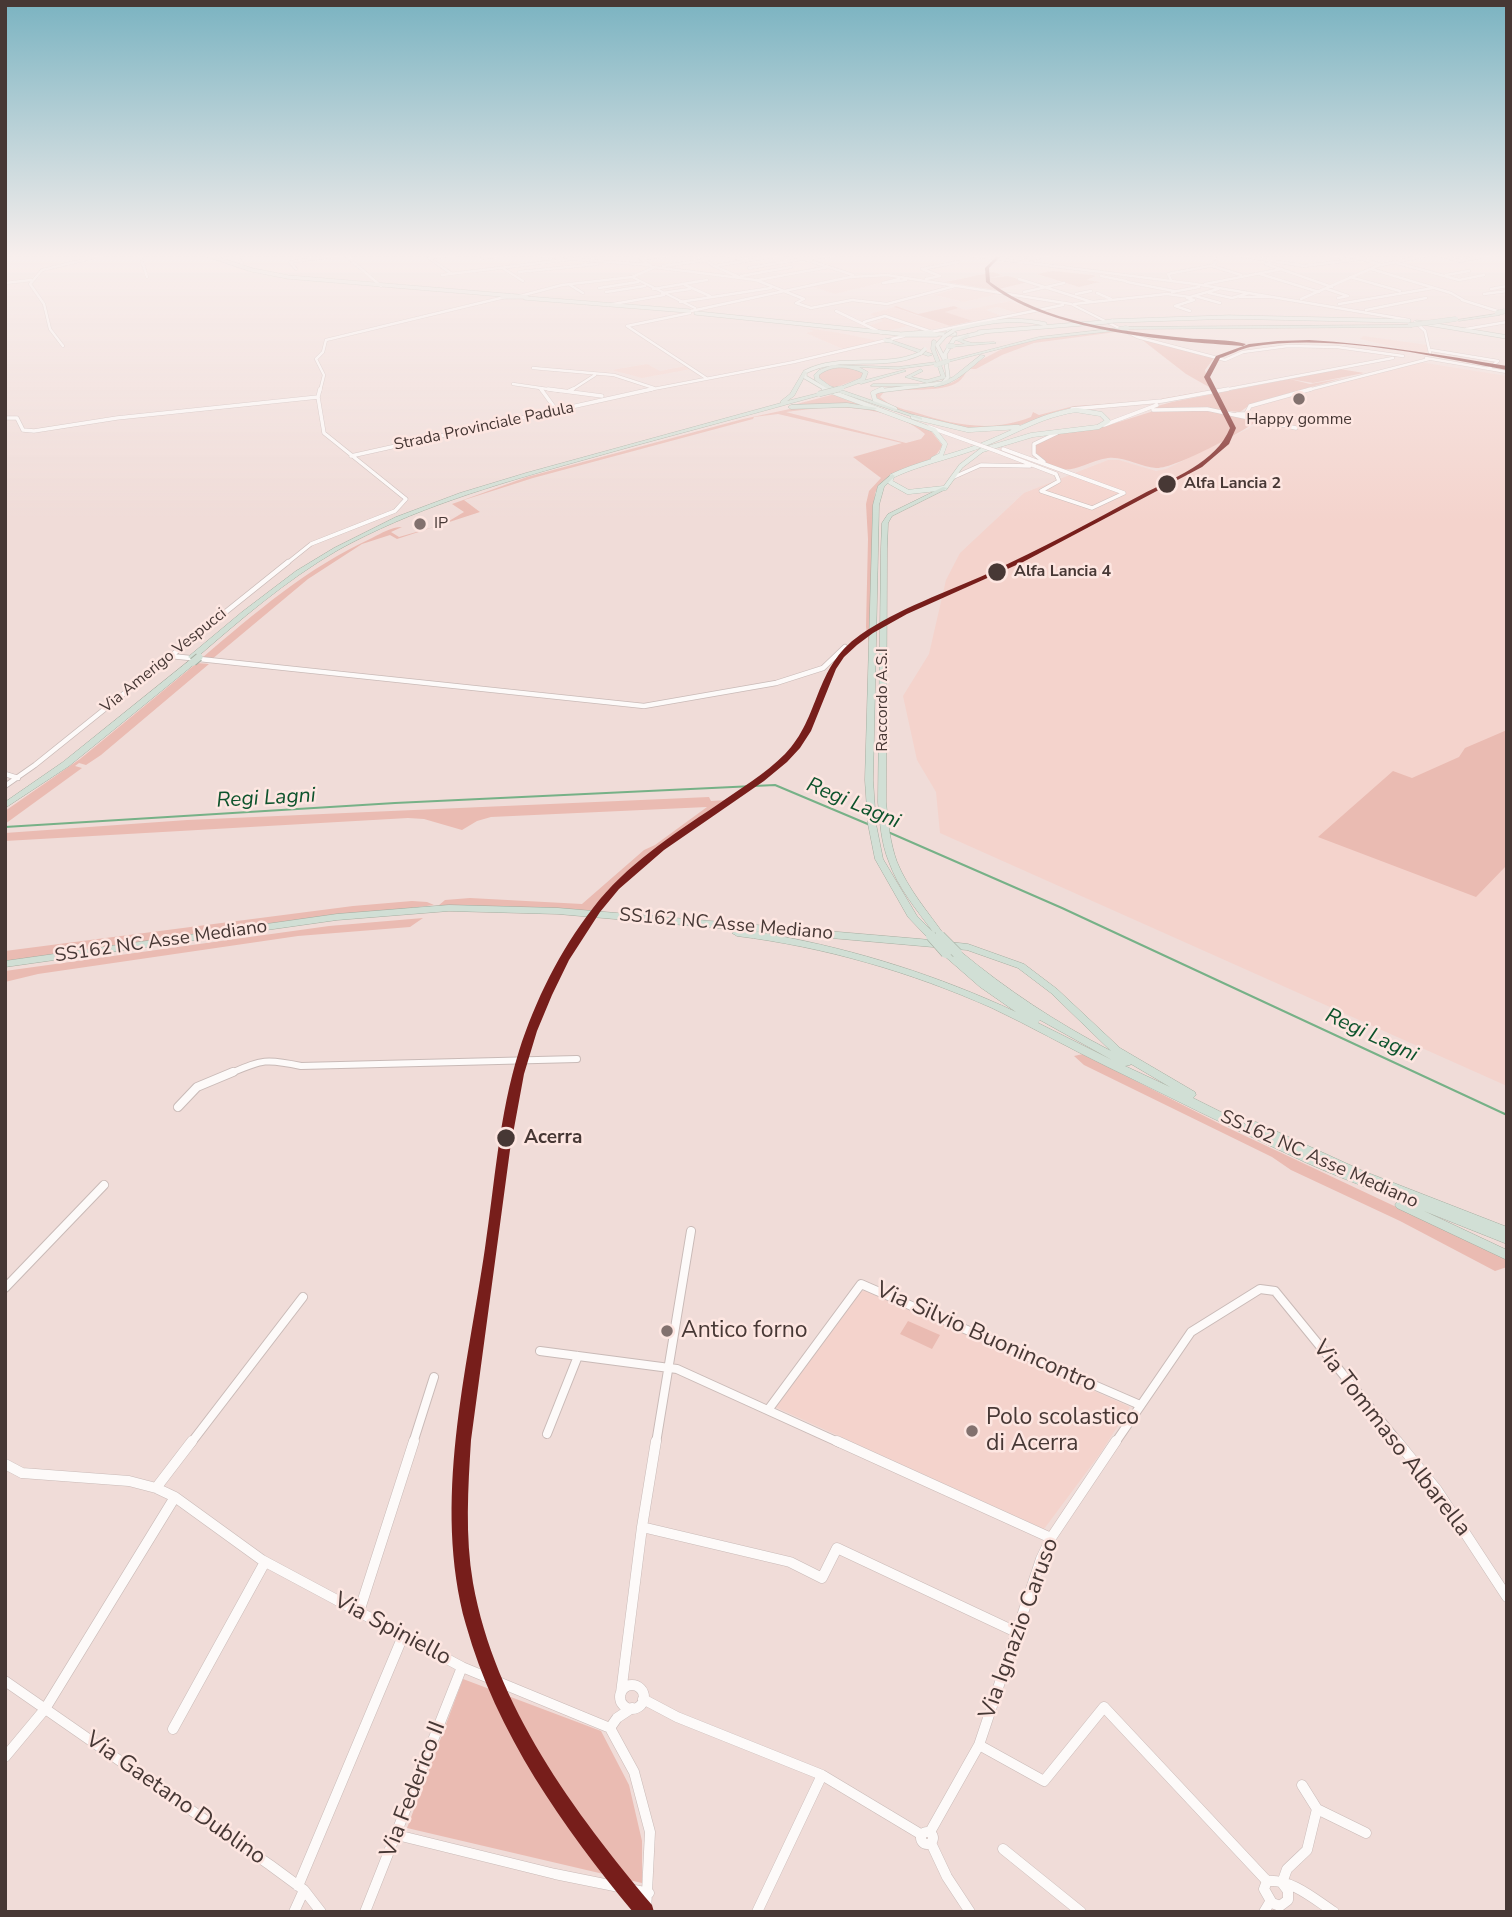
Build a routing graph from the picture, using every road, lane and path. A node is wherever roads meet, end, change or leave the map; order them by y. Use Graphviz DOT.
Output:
graph roads {
  1 [pos="325,344"];
  2 [pos="655,344"];
  3 [pos="864,344"];
  4 [pos="898,344"];
  5 [pos="901,344"];
  6 [pos="932,344"];
  7 [pos="936,344"];
  8 [pos="950,344"];
  9 [pos="951,344"];
  10 [pos="982,344"];
  11 [pos="1010,344"];
  12 [pos="1010,344"];
  13 [pos="1013,344"];
  14 [pos="1166,344"];
  15 [pos="1430,344"];
  16 [pos="1431,350"];
  17 [pos="1402,358"];
  18 [pos="1425,358"];
  19 [pos="941,361"];
  20 [pos="858,363"];
  21 [pos="533,368"];
  22 [pos="1488,369"];
  23 [pos="805,372"];
  24 [pos="1507,373"];
  25 [pos="596,374"];
  26 [pos="706,378"];
  27 [pos="513,384"];
  28 [pos="932,385"];
  29 [pos="924,386"];
  30 [pos="540,388"];
  31 [pos="654,388"];
  32 [pos="828,389"];
  33 [pos="844,389"];
  34 [pos="569,391"];
  35 [pos="318,397"];
  36 [pos="605,397"];
  37 [pos="1249,409"];
  38 [pos="557,411"];
  39 [pos="1062,411"];
  40 [pos="756,413"];
  41 [pos="1237,414"];
  42 [pos="5,418"];
  43 [pos="1124,418"];
  44 [pos="919,419"];
  45 [pos="911,420"];
  46 [pos="1261,420"];
  47 [pos="1104,425"];
  48 [pos="1024,426"];
  49 [pos="1296,428"];
  50 [pos="1076,430"];
  51 [pos="351,456"];
  52 [pos="925,464"];
  53 [pos="1055,468"];
  54 [pos="1047,470"];
  55 [pos="892,476"];
  56 [pos="954,477"];
  57 [pos="945,488"];
  58 [pos="484,489"];
  59 [pos="448,505"];
  60 [pos="396,526"];
  61 [pos="356,541"];
  62 [pos="845,647"];
  63 [pos="171,656"];
  64 [pos="193,659"];
  65 [pos="5,774"];
  66 [pos="18,778"];
  67 [pos="5,786"];
  68 [pos="5,800"];
  69 [pos="5,806"];
  70 [pos="604,918"];
  71 [pos="936,936"];
  72 [pos="5,966"];
  73 [pos="1064,1036"];
  74 [pos="1106,1055"];
  75 [pos="577,1059"];
  76 [pos="178,1107"];
  77 [pos="1269,1140"];
  78 [pos="104,1185"];
  79 [pos="1507,1229"];
  80 [pos="691,1231"];
  81 [pos="1507,1240"];
  82 [pos="1507,1255"];
  83 [pos="5,1288"];
  84 [pos="1268,1288"];
  85 [pos="303,1297"];
  86 [pos="540,1351"];
  87 [pos="578,1356"];
  88 [pos="668,1368"];
  89 [pos="434,1377"];
  90 [pos="1140,1405"];
  91 [pos="768,1410"];
  92 [pos="547,1434"];
  93 [pos="5,1464"];
  94 [pos="156,1488"];
  95 [pos="175,1497"];
  96 [pos="642,1527"];
  97 [pos="1051,1538"];
  98 [pos="265,1562"];
  99 [pos="1507,1597"];
  100 [pos="359,1612"];
  101 [pos="1016,1632"];
  102 [pos="403,1636"];
  103 [pos="462,1667"];
  104 [pos="624,1669"];
  105 [pos="5,1681"];
  106 [pos="634,1685"];
  107 [pos="621,1697"];
  108 [pos="638,1704"];
  109 [pos="45,1709"];
  110 [pos="617,1718"];
  111 [pos="610,1728"];
  112 [pos="173,1729"];
  113 [pos="979,1745"];
  114 [pos="5,1757"];
  115 [pos="822,1775"];
  116 [pos="1302,1785"];
  117 [pos="1317,1809"];
  118 [pos="1366,1833"];
  119 [pos="397,1835"];
  120 [pos="928,1837"];
  121 [pos="1003,1849"];
  122 [pos="1267,1881"];
  123 [pos="1282,1884"];
  124 [pos="301,1888"];
  125 [pos="649,1893"];
  126 [pos="1267,1907"];
  127 [pos="649,1910"];
  128 [pos="294,1912"];
  129 [pos="321,1912"];
  130 [pos="365,1912"];
  131 [pos="757,1912"];
  132 [pos="971,1912"];
  133 [pos="1081,1912"];
  134 [pos="1334,1912"];
  1 -- 35 [label="street"];
  2 -- 26 [label="street"];
  3 -- 26 [label="street, Strada Provinciale Padula"];
  4 -- 20 [label="main road"];
  5 -- 19 [label="highway"];
  6 -- 20 [label="main road"];
  7 -- 19 [label="highway"];
  8 -- 10 [label="highway"];
  9 -- 19 [label="main road"];
  11 -- 19 [label="highway"];
  12 -- 19 [label="highway"];
  13 -- 29 [label="highway"];
  14 -- 17 [label="street"];
  15 -- 16 [label="street"];
  16 -- 18 [label="street"];
  16 -- 22 [label="street"];
  17 -- 18 [label="street"];
  17 -- 37 [label="street"];
  17 -- 39 [label="street"];
  17 -- 43 [label="street"];
  18 -- 22 [label="street"];
  18 -- 24 [label="street"];
  19 -- 19 [label="highway"];
  19 -- 28 [label="main road"];
  19 -- 32 [label="highway"];
  19 -- 33 [label="highway"];
  20 -- 23 [label="main road"];
  21 -- 25 [label="street"];
  22 -- 24 [label="street"];
  23 -- 32 [label="main road"];
  23 -- 40 [label="highway"];
  25 -- 31 [label="street"];
  25 -- 34 [label="street"];
  26 -- 31 [label="street, Strada Provinciale Padula"];
  27 -- 30 [label="street"];
  28 -- 29 [label="main road"];
  28 -- 33 [label="highway"];
  29 -- 44 [label="main road"];
  30 -- 34 [label="street"];
  30 -- 38 [label="street"];
  31 -- 36 [label="street, Strada Provinciale Padula"];
  32 -- 45 [label="main road"];
  33 -- 40 [label="highway, bridge"];
  33 -- 44 [label="highway"];
  34 -- 36 [label="street"];
  35 -- 42 [label="street"];
  35 -- 51 [label="street"];
  36 -- 38 [label="street, Strada Provinciale Padula"];
  37 -- 41 [label="street"];
  37 -- 46 [label="street"];
  38 -- 51 [label="street, Strada Provinciale Padula"];
  39 -- 47 [label="main road"];
  39 -- 48 [label="main road"];
  40 -- 45 [label="highway"];
  40 -- 58 [label="highway"];
  40 -- 64 [label="highway"];
  41 -- 43 [label="street"];
  41 -- 46 [label="street"];
  43 -- 47 [label="street"];
  44 -- 48 [label="main road"];
  44 -- 53 [label="street, bridge"];
  45 -- 52 [label="main road"];
  45 -- 54 [label="street, bridge"];
  46 -- 49 [label="street"];
  47 -- 50 [label="main road"];
  48 -- 52 [label="main road"];
  50 -- 53 [label="street"];
  50 -- 56 [label="main road"];
  51 -- 63 [label="street, Via Amerigo Vespucci"];
  52 -- 55 [label="main road"];
  53 -- 54 [label="street"];
  54 -- 56 [label="street"];
  55 -- 57 [label="main road"];
  55 -- 71 [label="highway, Raccordo A.S.I"];
  56 -- 57 [label="main road"];
  57 -- 71 [label="highway, Raccordo A.S.I"];
  58 -- 59 [label="highway"];
  58 -- 61 [label="highway"];
  60 -- 61 [label="highway"];
  61 -- 64 [label="highway"];
  62 -- 63 [label="street"];
  63 -- 66 [label="street, Via Amerigo Vespucci"];
  64 -- 68 [label="highway"];
  64 -- 69 [label="highway"];
  65 -- 66 [label="street"];
  66 -- 67 [label="street, Via Amerigo Vespucci"];
  70 -- 72 [label="highway, SS162 NC Asse Mediano"];
  70 -- 73 [label="highway, SS162 NC Asse Mediano"];
  70 -- 74 [label="highway, SS162 NC Asse Mediano"];
  71 -- 73 [label="highway, bridge"];
  73 -- 74 [label="highway, SS162 NC Asse Mediano"];
  74 -- 77 [label="highway, SS162 NC Asse Mediano"];
  74 -- 79 [label="highway, SS162 NC Asse Mediano"];
  75 -- 76 [label="street"];
  77 -- 81 [label="highway, SS162 NC Asse Mediano"];
  77 -- 82 [label="highway"];
  78 -- 83 [label="street"];
  80 -- 88 [label="street"];
  84 -- 90 [label="street, Via Ignazio Caruso"];
  84 -- 99 [label="street, Via Tommaso Albarella"];
  85 -- 94 [label="street"];
  86 -- 87 [label="street"];
  87 -- 88 [label="street"];
  87 -- 92 [label="street"];
  88 -- 91 [label="street"];
  88 -- 96 [label="street"];
  89 -- 100 [label="street"];
  90 -- 91 [label="street, Via Silvio Buonincontro"];
  90 -- 97 [label="street, Via Ignazio Caruso"];
  91 -- 97 [label="street"];
  93 -- 94 [label="street, Via Spiniello"];
  94 -- 95 [label="street, Via Spiniello"];
  95 -- 98 [label="street, Via Spiniello"];
  95 -- 109 [label="street"];
  96 -- 101 [label="street"];
  96 -- 104 [label="street"];
  97 -- 101 [label="street, Via Ignazio Caruso"];
  98 -- 100 [label="street, Via Spiniello"];
  98 -- 112 [label="street"];
  100 -- 102 [label="street, Via Spiniello"];
  101 -- 113 [label="street, Via Ignazio Caruso"];
  102 -- 103 [label="street, Via Spiniello"];
  102 -- 124 [label="street"];
  103 -- 111 [label="street, Via Spiniello"];
  103 -- 119 [label="street, Via Federico II"];
  104 -- 106 [label="street"];
  104 -- 107 [label="street"];
  105 -- 109 [label="street, Via Gaetano Dublino"];
  106 -- 107 [label="street"];
  106 -- 108 [label="street"];
  107 -- 108 [label="street"];
  107 -- 110 [label="street"];
  108 -- 110 [label="street"];
  108 -- 115 [label="street"];
  109 -- 114 [label="street"];
  109 -- 124 [label="street, Via Gaetano Dublino"];
  110 -- 111 [label="street"];
  111 -- 125 [label="street"];
  113 -- 120 [label="street, Via Ignazio Caruso"];
  113 -- 122 [label="street"];
  115 -- 120 [label="street"];
  115 -- 131 [label="street"];
  116 -- 117 [label="street"];
  117 -- 118 [label="street"];
  117 -- 123 [label="street"];
  119 -- 125 [label="street"];
  119 -- 130 [label="street, Via Federico II"];
  120 -- 132 [label="street"];
  121 -- 133 [label="street"];
  122 -- 123 [label="street"];
  122 -- 126 [label="street"];
  123 -- 126 [label="street"];
  123 -- 134 [label="street"];
  124 -- 128 [label="street"];
  124 -- 129 [label="street, Via Gaetano Dublino"];
  125 -- 127 [label="street"];
}
